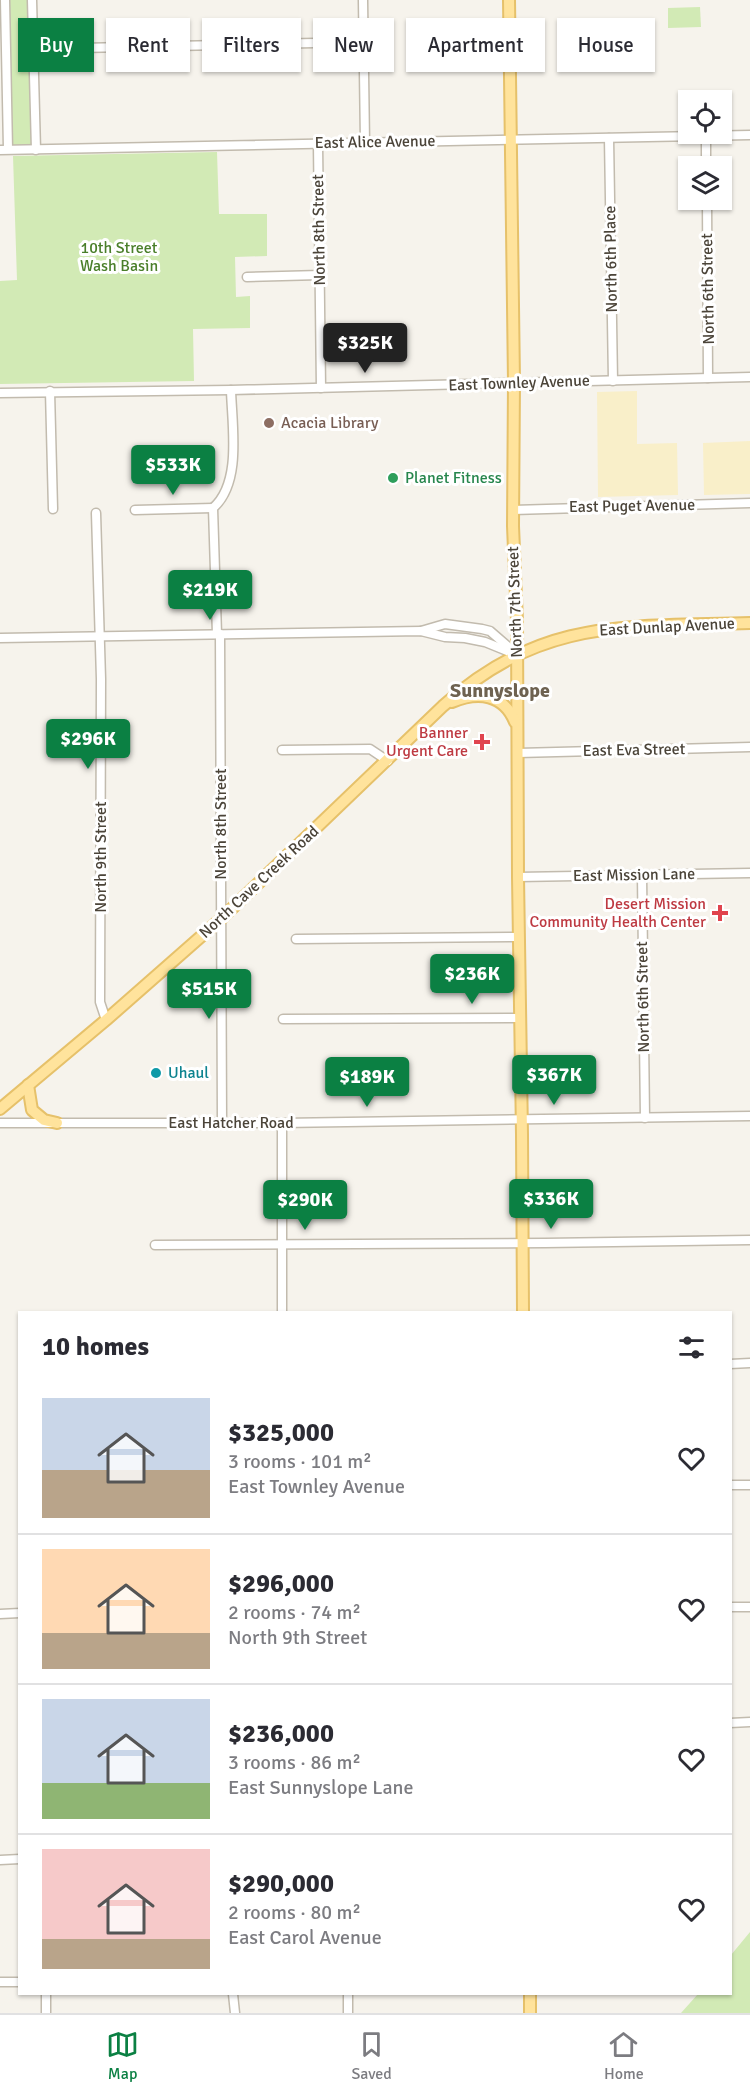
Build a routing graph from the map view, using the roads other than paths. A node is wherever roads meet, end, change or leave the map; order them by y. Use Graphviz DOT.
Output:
graph roads {
  1 [pos="5,0"];
  2 [pos="32,0"];
  3 [pos="363,0"];
  4 [pos="509,0"];
  5 [pos="32,18"];
  6 [pos="363,18"];
  7 [pos="313,43"];
  8 [pos="94,48"];
  9 [pos="3,53"];
  10 [pos="34,72"];
  11 [pos="364,72"];
  12 [pos="732,135"];
  13 [pos="750,135"];
  14 [pos="678,136"];
  15 [pos="609,138"];
  16 [pos="510,140"];
  17 [pos="365,143"];
  18 [pos="318,144"];
  19 [pos="4,149"];
  20 [pos="36,150"];
  21 [pos="707,210"];
  22 [pos="320,275"];
  23 [pos="247,277"];
  24 [pos="750,377"];
  25 [pos="708,378"];
  26 [pos="613,381"];
  27 [pos="514,382"];
  28 [pos="321,388"];
  29 [pos="231,390"];
  30 [pos="50,391"];
  31 [pos="0,393"];
  32 [pos="750,503"];
  33 [pos="213,508"];
  34 [pos="52,509"];
  35 [pos="135,510"];
  36 [pos="513,510"];
  37 [pos="96,513"];
  38 [pos="750,623"];
  39 [pos="218,634"];
  40 [pos="99,636"];
  41 [pos="0,638"];
  42 [pos="517,655"];
  43 [pos="443,706"];
  44 [pos="518,729"];
  45 [pos="750,747"];
  46 [pos="282,750"];
  47 [pos="518,753"];
  48 [pos="388,761"];
  49 [pos="750,873"];
  50 [pos="642,875"];
  51 [pos="518,877"];
  52 [pos="222,918"];
  53 [pos="519,937"];
  54 [pos="296,939"];
  55 [pos="520,1018"];
  56 [pos="283,1019"];
  57 [pos="106,1020"];
  58 [pos="28,1085"];
  59 [pos="0,1109"];
  60 [pos="750,1116"];
  61 [pos="645,1118"];
  62 [pos="522,1120"];
  63 [pos="0,1123"];
  64 [pos="222,1123"];
  65 [pos="282,1123"];
  66 [pos="57,1124"];
  67 [pos="750,1240"];
  68 [pos="523,1243"];
  69 [pos="155,1245"];
  70 [pos="281,1245"];
  71 [pos="282,1311"];
  72 [pos="523,1311"];
  73 [pos="750,1363"];
  74 [pos="732,1364"];
  75 [pos="732,1485"];
  76 [pos="750,1485"];
  77 [pos="732,1607"];
  78 [pos="750,1607"];
  79 [pos="18,1613"];
  80 [pos="0,1614"];
  81 [pos="750,1722"];
  82 [pos="732,1723"];
  83 [pos="18,1859"];
  84 [pos="0,1860"];
  85 [pos="0,1982"];
  86 [pos="18,1982"];
  87 [pos="46,1995"];
  88 [pos="233,1995"];
  89 [pos="348,1995"];
  90 [pos="530,1995"];
  91 [pos="46,2013"];
  92 [pos="235,2013"];
  93 [pos="348,2013"];
  94 [pos="530,2013"];
  1 -- 9 [label="street"];
  2 -- 5 [label="street"];
  3 -- 6 [label="street"];
  4 -- 16 [label="main road, North 7th Street"];
  7 -- 8 [label="street"];
  9 -- 19 [label="street"];
  10 -- 20 [label="street"];
  11 -- 17 [label="street"];
  12 -- 13 [label="street, East Alice Avenue"];
  14 -- 15 [label="street, East Alice Avenue"];
  15 -- 16 [label="street, East Alice Avenue"];
  15 -- 26 [label="street, North 6th Place"];
  16 -- 17 [label="street, East Alice Avenue"];
  16 -- 27 [label="main road, North 7th Street"];
  17 -- 18 [label="street, East Alice Avenue"];
  18 -- 20 [label="street, East Alice Avenue"];
  18 -- 22 [label="street, North 8th Street"];
  19 -- 20 [label="street, East Alice Avenue"];
  21 -- 25 [label="street, North 6th Street"];
  22 -- 23 [label="street"];
  22 -- 28 [label="street, North 8th Street"];
  24 -- 25 [label="street, East Townley Avenue"];
  25 -- 26 [label="street, East Townley Avenue"];
  26 -- 27 [label="street, East Townley Avenue"];
  27 -- 28 [label="street, East Townley Avenue"];
  27 -- 36 [label="main road, North 7th Street"];
  28 -- 29 [label="street, East Townley Avenue"];
  29 -- 30 [label="street, East Townley Avenue"];
  29 -- 33 [label="street"];
  30 -- 31 [label="street, East Townley Avenue"];
  30 -- 34 [label="street"];
  32 -- 36 [label="street, East Puget Avenue"];
  33 -- 35 [label="street"];
  33 -- 39 [label="street, North 8th Street"];
  36 -- 42 [label="main road, North 7th Street"];
  37 -- 40 [label="street, North 9th Street"];
  38 -- 42 [label="main road, East Dunlap Avenue"];
  39 -- 40 [label="street"];
  39 -- 42 [label="street"];
  39 -- 52 [label="street, North 8th Street"];
  40 -- 41 [label="street"];
  40 -- 57 [label="street, North 9th Street"];
  42 -- 43 [label="main road, North Cave Creek Road"];
  42 -- 44 [label="main road, North 7th Street"];
  43 -- 44 [label="main road"];
  43 -- 48 [label="main road, North Cave Creek Road"];
  44 -- 47 [label="main road, North 7th Street"];
  45 -- 47 [label="street, East Eva Street"];
  46 -- 48 [label="street"];
  47 -- 51 [label="main road, North 7th Street"];
  48 -- 52 [label="main road, North Cave Creek Road"];
  49 -- 50 [label="street, East Mission Lane"];
  50 -- 51 [label="street, East Mission Lane"];
  50 -- 61 [label="street, North 6th Street"];
  51 -- 53 [label="main road, North 7th Street"];
  52 -- 57 [label="main road, North Cave Creek Road"];
  52 -- 64 [label="street, North 8th Street"];
  53 -- 54 [label="street"];
  53 -- 55 [label="main road, North 7th Street"];
  55 -- 56 [label="street"];
  55 -- 62 [label="main road, North 7th Street"];
  57 -- 58 [label="main road, North Cave Creek Road"];
  58 -- 59 [label="main road, North Cave Creek Road"];
  58 -- 66 [label="main road"];
  60 -- 61 [label="street, East Hatcher Road"];
  61 -- 62 [label="street, East Hatcher Road"];
  62 -- 65 [label="street, East Hatcher Road"];
  62 -- 68 [label="main road, North 7th Street"];
  63 -- 66 [label="street, East Hatcher Road"];
  64 -- 65 [label="street, East Hatcher Road"];
  64 -- 66 [label="street, East Hatcher Road"];
  65 -- 70 [label="street"];
  67 -- 68 [label="street"];
  68 -- 70 [label="street"];
  68 -- 72 [label="main road, North 7th Street"];
  69 -- 70 [label="street"];
  70 -- 71 [label="street"];
  73 -- 74 [label="street"];
  75 -- 76 [label="street"];
  77 -- 78 [label="street"];
  79 -- 80 [label="street"];
  81 -- 82 [label="street"];
  83 -- 84 [label="street"];
  85 -- 86 [label="street"];
  87 -- 91 [label="street"];
  88 -- 92 [label="street"];
  89 -- 93 [label="street"];
  90 -- 94 [label="main road"];
}
